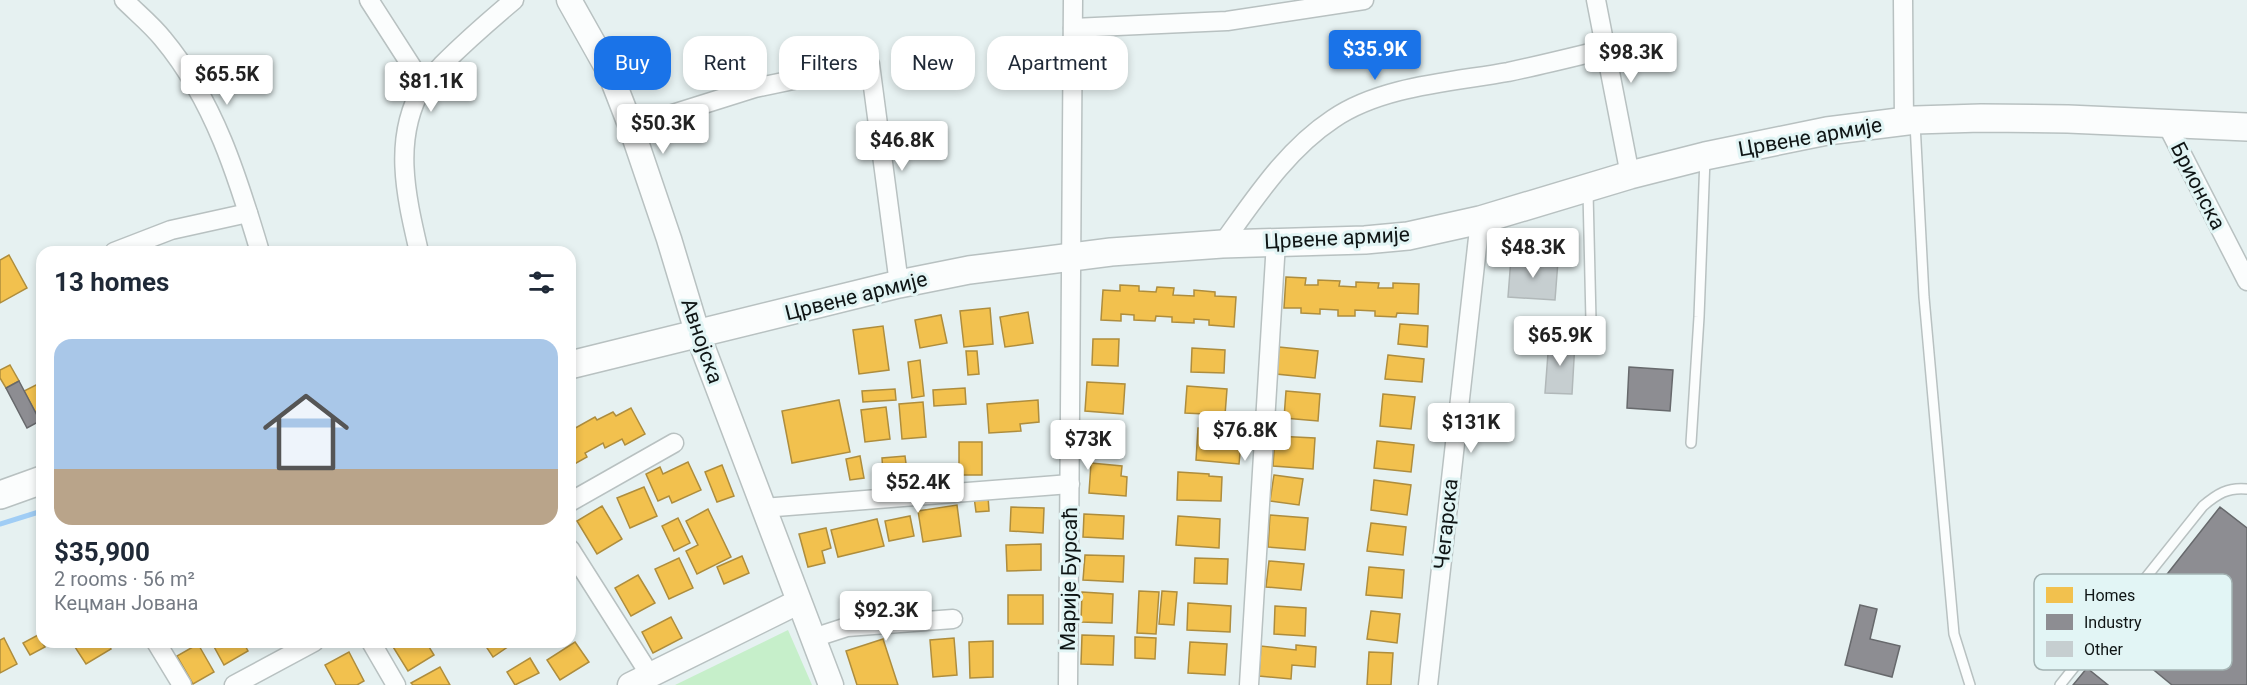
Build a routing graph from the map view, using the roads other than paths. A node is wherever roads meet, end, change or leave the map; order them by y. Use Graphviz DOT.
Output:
graph roads {
  1 [pos="124,0"];
  2 [pos="369,0"];
  3 [pos="514,0"];
  4 [pos="569,0"];
  5 [pos="1073,0"];
  6 [pos="1364,0"];
  7 [pos="1596,0"];
  8 [pos="1903,0"];
  9 [pos="1073,28"];
  10 [pos="1606,49"];
  11 [pos="423,84"];
  12 [pos="1910,121"];
  13 [pos="2166,123"];
  14 [pos="631,127"];
  15 [pos="2247,127"];
  16 [pos="1705,156"];
  17 [pos="1630,175"];
  18 [pos="1588,187"];
  19 [pos="248,213"];
  20 [pos="1480,220"];
  21 [pos="1276,242"];
  22 [pos="1221,244"];
  23 [pos="130,246"];
  24 [pos="258,246"];
  25 [pos="417,246"];
  26 [pos="1071,257"];
  27 [pos="2247,281"];
  28 [pos="899,284"];
  29 [pos="1591,321"];
  30 [pos="698,335"];
  31 [pos="576,364"];
  32 [pos="674,443"];
  33 [pos="1691,443"];
  34 [pos="36,482"];
  35 [pos="1070,484"];
  36 [pos="2247,489"];
  37 [pos="0,495"];
  38 [pos="576,499"];
  39 [pos="763,508"];
  40 [pos="576,560"];
  41 [pos="2149,574"];
  42 [pos="798,602"];
  43 [pos="953,619"];
  44 [pos="813,638"];
  45 [pos="160,648"];
  46 [pos="303,648"];
  47 [pos="374,648"];
  48 [pos="2072,670"];
  49 [pos="640,680"];
  50 [pos="182,685"];
  51 [pos="234,685"];
  52 [pos="396,685"];
  53 [pos="831,685"];
  54 [pos="1068,685"];
  55 [pos="1249,685"];
  56 [pos="1428,685"];
  57 [pos="1970,685"];
  58 [pos="2060,685"];
  1 -- 19 [label="street"];
  2 -- 11 [label="street"];
  3 -- 11 [label="street"];
  4 -- 14 [label="street, Авнојска"];
  5 -- 9 [label="street, Марије Бурсаћ"];
  6 -- 9 [label="street"];
  7 -- 10 [label="street"];
  8 -- 12 [label="street"];
  9 -- 26 [label="street, Марије Бурсаћ"];
  10 -- 17 [label="street"];
  10 -- 22 [label="street"];
  11 -- 25 [label="street"];
  12 -- 13 [label="main road, Црвене армије"];
  12 -- 16 [label="main road, Црвене армије"];
  12 -- 57 [label="lane"];
  13 -- 15 [label="main road, Црвене армије"];
  13 -- 27 [label="street, Брионска"];
  14 -- 28 [label="street"];
  14 -- 30 [label="street, Авнојска"];
  16 -- 17 [label="main road, Црвене армије"];
  16 -- 33 [label="lane"];
  17 -- 18 [label="main road, Црвене армије"];
  18 -- 20 [label="main road, Црвене армије"];
  18 -- 29 [label="lane"];
  19 -- 23 [label="street"];
  19 -- 24 [label="street"];
  20 -- 21 [label="main road, Црвене армије"];
  20 -- 56 [label="street, Чегарска"];
  21 -- 22 [label="main road, Црвене армије"];
  21 -- 55 [label="street"];
  22 -- 26 [label="main road, Црвене армије"];
  26 -- 28 [label="main road, Црвене армије"];
  26 -- 35 [label="street, Марије Бурсаћ"];
  28 -- 30 [label="main road, Црвене армије"];
  30 -- 31 [label="main road, Црвене армије"];
  30 -- 39 [label="street, Авнојска"];
  32 -- 38 [label="street"];
  34 -- 37 [label="main road"];
  35 -- 39 [label="street"];
  35 -- 54 [label="street, Марије Бурсаћ"];
  36 -- 41 [label="lane"];
  39 -- 42 [label="street, Авнојска"];
  40 -- 49 [label="street"];
  42 -- 44 [label="street, Авнојска"];
  42 -- 49 [label="street"];
  43 -- 44 [label="street"];
  44 -- 53 [label="street, Авнојска"];
  45 -- 50 [label="street"];
  46 -- 51 [label="street"];
  47 -- 52 [label="street"];
  48 -- 58 [label="lane"];
}
